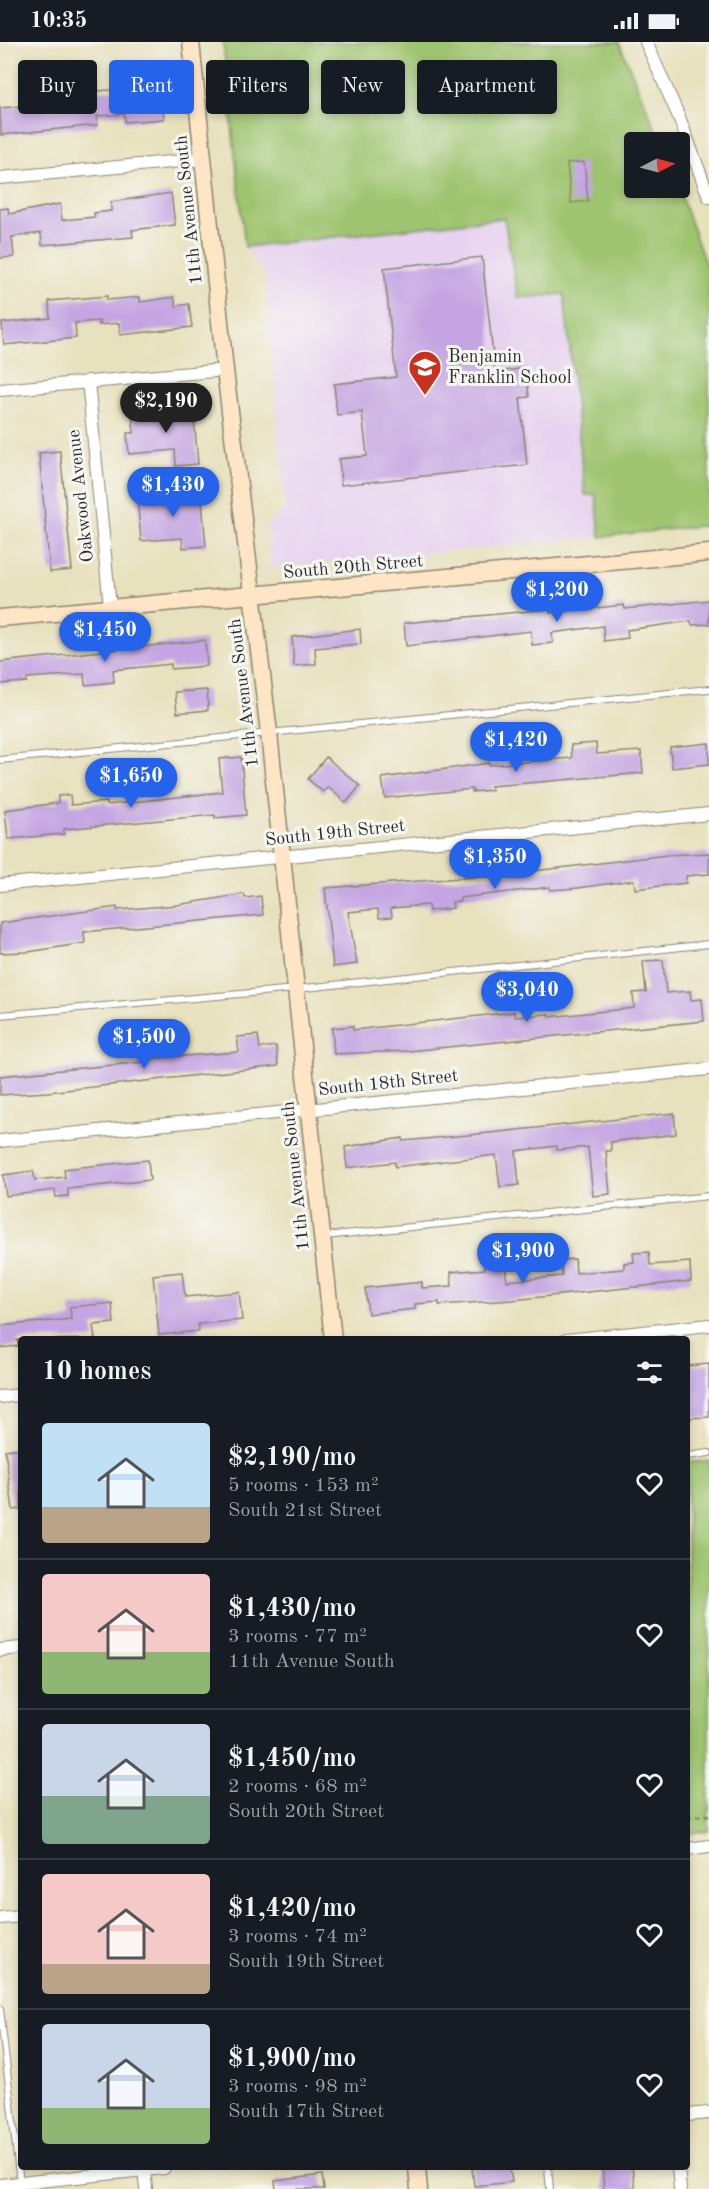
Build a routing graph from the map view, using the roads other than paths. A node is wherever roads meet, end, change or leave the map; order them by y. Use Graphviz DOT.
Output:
graph roads {
  1 [pos="191,42"];
  2 [pos="646,42"];
  3 [pos="203,159"];
  4 [pos="0,178"];
  5 [pos="709,197"];
  6 [pos="225,370"];
  7 [pos="88,381"];
  8 [pos="0,390"];
  9 [pos="709,553"];
  10 [pos="252,597"];
  11 [pos="110,607"];
  12 [pos="0,618"];
  13 [pos="709,689"];
  14 [pos="269,733"];
  15 [pos="0,760"];
  16 [pos="709,814"];
  17 [pos="282,857"];
  18 [pos="0,885"];
  19 [pos="709,944"];
  20 [pos="296,988"];
  21 [pos="0,1015"];
  22 [pos="709,1069"];
  23 [pos="309,1109"];
  24 [pos="0,1141"];
  25 [pos="709,1196"];
  26 [pos="322,1236"];
  27 [pos="709,1325"];
  28 [pos="333,1336"];
  29 [pos="604,1336"];
  30 [pos="18,1395"];
  31 [pos="0,1397"];
  32 [pos="709,1453"];
  33 [pos="690,1456"];
  34 [pos="18,1648"];
  35 [pos="0,1650"];
  36 [pos="709,1846"];
  37 [pos="690,1849"];
  38 [pos="18,1916"];
  39 [pos="0,1918"];
  40 [pos="0,2009"];
  41 [pos="709,2113"];
  42 [pos="690,2115"];
  43 [pos="18,2166"];
  44 [pos="19,2170"];
  45 [pos="127,2170"];
  46 [pos="144,2170"];
  47 [pos="417,2170"];
  48 [pos="548,2170"];
  49 [pos="678,2170"];
  50 [pos="20,2183"];
  51 [pos="0,2185"];
  52 [pos="146,2189"];
  53 [pos="419,2189"];
  54 [pos="550,2189"];
  55 [pos="680,2189"];
  1 -- 3 [label="street, 11th Avenue South"];
  2 -- 5 [label="street"];
  3 -- 4 [label="street"];
  3 -- 6 [label="street, 11th Avenue South"];
  6 -- 7 [label="street"];
  6 -- 10 [label="street, 11th Avenue South"];
  7 -- 8 [label="street"];
  7 -- 11 [label="street, Oakwood Avenue"];
  9 -- 10 [label="street, South 20th Street"];
  10 -- 11 [label="street, South 20th Street"];
  10 -- 14 [label="street, 11th Avenue South"];
  11 -- 12 [label="street, South 20th Street"];
  13 -- 14 [label="lane"];
  14 -- 15 [label="lane"];
  14 -- 17 [label="street, 11th Avenue South"];
  16 -- 17 [label="street, South 19th Street"];
  17 -- 18 [label="street, South 19th Street"];
  17 -- 20 [label="street, 11th Avenue South"];
  19 -- 20 [label="lane"];
  20 -- 21 [label="lane"];
  20 -- 23 [label="street, 11th Avenue South"];
  22 -- 23 [label="street, South 18th Street"];
  23 -- 24 [label="street, South 18th Street"];
  23 -- 26 [label="street, 11th Avenue South"];
  25 -- 26 [label="lane"];
  26 -- 28 [label="street, 11th Avenue South"];
  27 -- 29 [label="street"];
  30 -- 31 [label="street"];
  32 -- 33 [label="lane"];
  34 -- 35 [label="street"];
  36 -- 37 [label="street"];
  38 -- 39 [label="street"];
  40 -- 43 [label="lane"];
  41 -- 42 [label="street"];
  44 -- 50 [label="lane"];
  45 -- 50 [label="street"];
  46 -- 52 [label="street"];
  47 -- 53 [label="street"];
  48 -- 54 [label="lane"];
  49 -- 55 [label="street"];
  50 -- 51 [label="street"];
}
